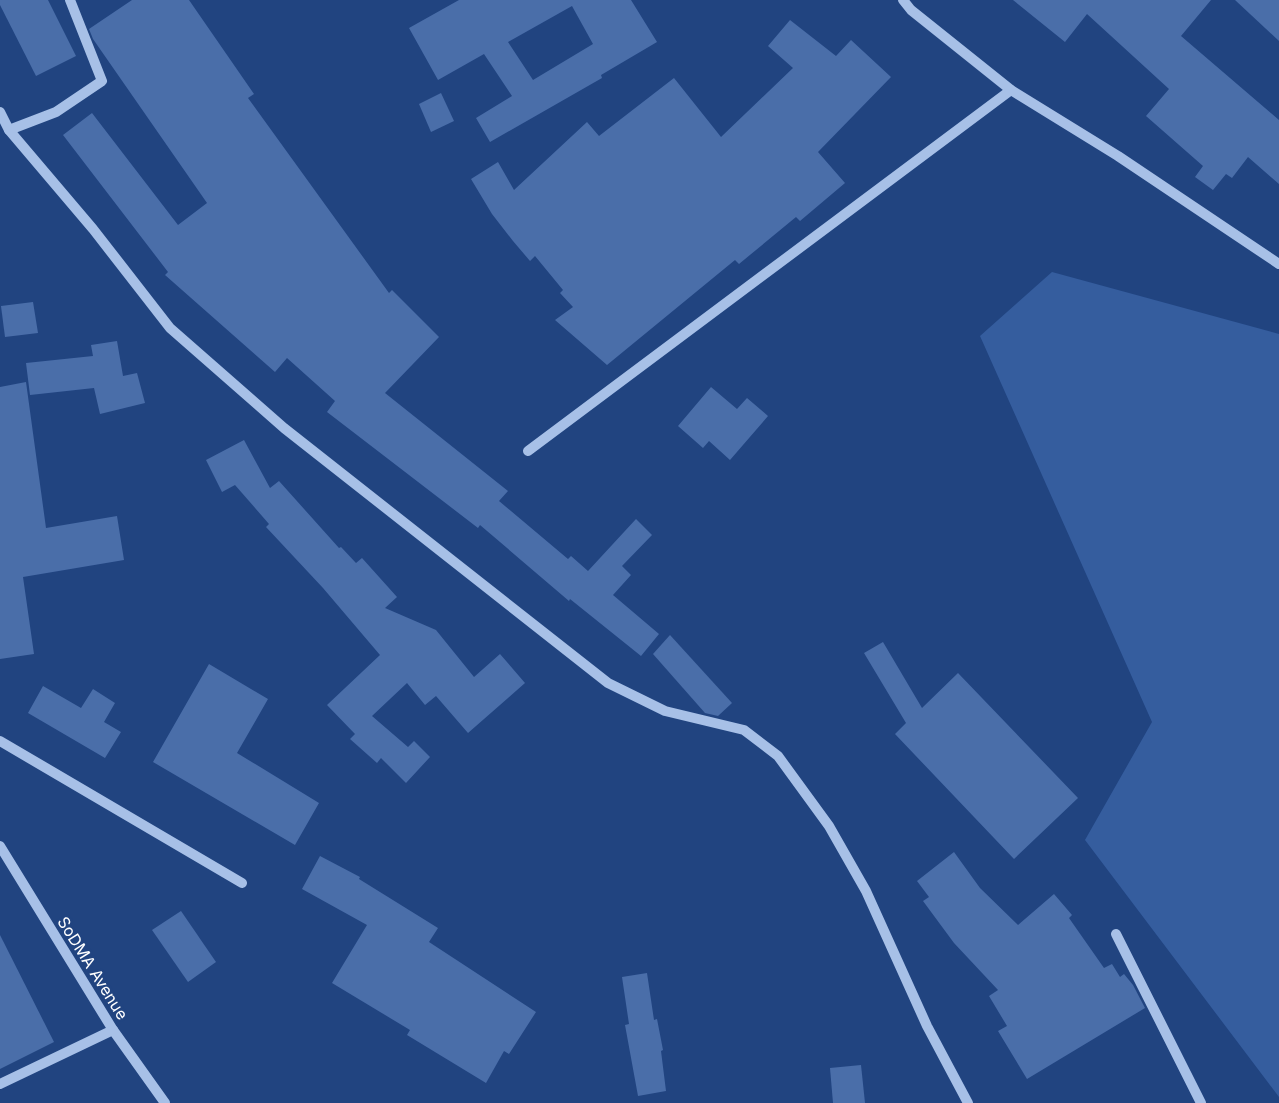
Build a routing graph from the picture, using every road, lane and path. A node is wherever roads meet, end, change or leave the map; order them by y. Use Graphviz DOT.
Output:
graph roads {
  1 [pos="70,0"];
  2 [pos="903,0"];
  3 [pos="1011,90"];
  4 [pos="0,112"];
  5 [pos="9,130"];
  6 [pos="1279,264"];
  7 [pos="528,451"];
  8 [pos="0,741"];
  9 [pos="0,846"];
  10 [pos="242,884"];
  11 [pos="1116,934"];
  12 [pos="113,1030"];
  13 [pos="0,1084"];
  14 [pos="165,1103"];
  15 [pos="968,1103"];
  16 [pos="1200,1103"];
  1 -- 5 [label="street"];
  2 -- 3 [label="street"];
  3 -- 6 [label="street"];
  3 -- 7 [label="street"];
  4 -- 5 [label="street"];
  5 -- 15 [label="street"];
  8 -- 10 [label="street"];
  9 -- 12 [label="street, SoDMA Avenue"];
  11 -- 16 [label="street"];
  12 -- 13 [label="street"];
  12 -- 14 [label="street, SoDMA Avenue"];
}
